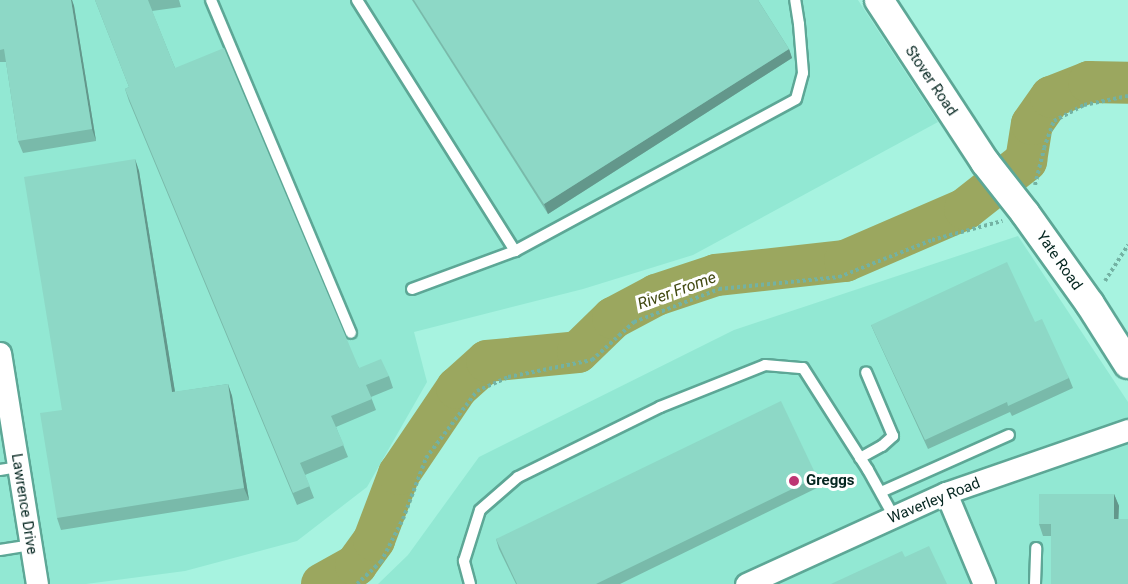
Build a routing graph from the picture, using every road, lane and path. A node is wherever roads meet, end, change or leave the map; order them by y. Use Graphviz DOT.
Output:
graph roads {
  1 [pos="211,0"];
  2 [pos="357,0"];
  3 [pos="795,0"];
  4 [pos="879,0"];
  5 [pos="1128,96"];
  6 [pos="985,162"];
  7 [pos="1025,197"];
  8 [pos="981,229"];
  9 [pos="1128,245"];
  10 [pos="515,251"];
  11 [pos="1099,272"];
  12 [pos="412,289"];
  13 [pos="1097,293"];
  14 [pos="351,333"];
  15 [pos="0,353"];
  16 [pos="1128,364"];
  17 [pos="866,372"];
  18 [pos="6,429"];
  19 [pos="1128,430"];
  20 [pos="1009,435"];
  21 [pos="860,458"];
  22 [pos="9,468"];
  23 [pos="881,492"];
  24 [pos="946,493"];
  25 [pos="894,516"];
  26 [pos="31,545"];
  27 [pos="1036,548"];
  28 [pos="0,550"];
  29 [pos="37,584"];
  30 [pos="357,584"];
  31 [pos="470,584"];
  32 [pos="746,584"];
  33 [pos="984,584"];
  34 [pos="1035,584"];
  1 -- 14 [label="lane"];
  2 -- 10 [label="lane"];
  3 -- 10 [label="lane"];
  4 -- 6 [label="main road, Stover Road"];
  5 -- 7 [label="path"];
  6 -- 7 [label="main road, Yate Road"];
  7 -- 13 [label="main road, Yate Road"];
  8 -- 30 [label="path"];
  9 -- 13 [label="path"];
  10 -- 12 [label="lane"];
  11 -- 13 [label="path"];
  13 -- 16 [label="main road, Yate Road"];
  15 -- 18 [label="street, Lawrence Drive"];
  17 -- 21 [label="lane"];
  18 -- 22 [label="street, Lawrence Drive"];
  19 -- 24 [label="street, Waverley Road"];
  20 -- 23 [label="lane"];
  21 -- 23 [label="lane"];
  21 -- 31 [label="lane"];
  22 -- 26 [label="street, Lawrence Drive"];
  23 -- 25 [label="lane"];
  24 -- 25 [label="street, Waverley Road"];
  24 -- 33 [label="street"];
  25 -- 32 [label="street, Waverley Road"];
  26 -- 28 [label="lane"];
  26 -- 29 [label="street, Lawrence Drive"];
  27 -- 34 [label="lane"];
}
